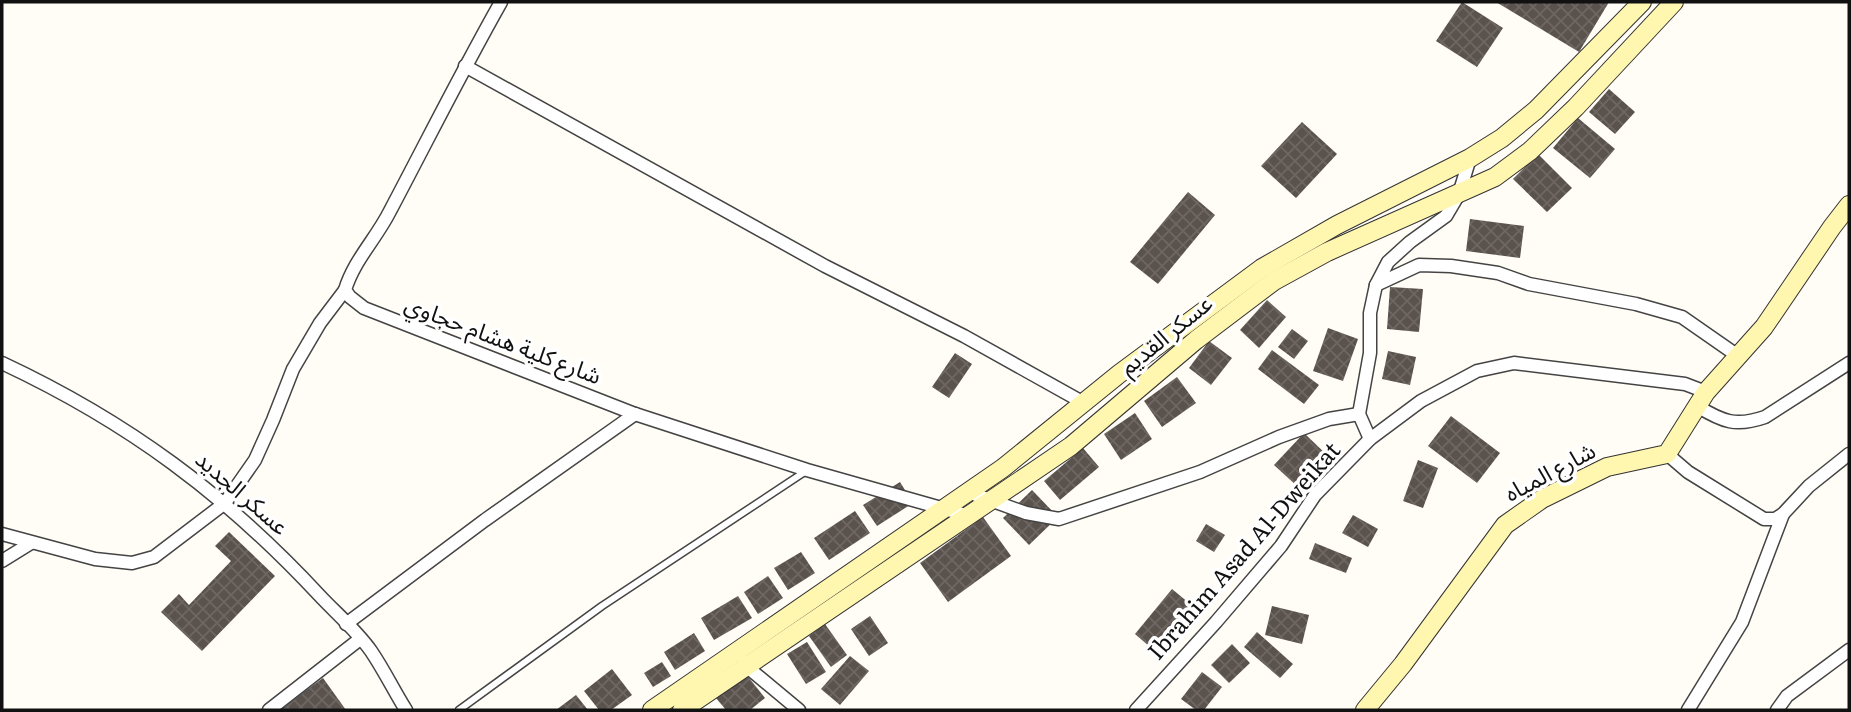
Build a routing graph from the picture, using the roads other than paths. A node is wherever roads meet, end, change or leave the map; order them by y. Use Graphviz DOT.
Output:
graph roads {
  1 [pos="501,2"];
  2 [pos="1642,2"];
  3 [pos="1674,2"];
  4 [pos="465,66"];
  5 [pos="1470,158"];
  6 [pos="1459,194"];
  7 [pos="1849,205"];
  8 [pos="1376,285"];
  9 [pos="345,290"];
  10 [pos="1738,356"];
  11 [pos="2,363"];
  12 [pos="1849,363"];
  13 [pos="1702,399"];
  14 [pos="1084,402"];
  15 [pos="635,414"];
  16 [pos="1359,414"];
  17 [pos="1370,439"];
  18 [pos="1849,453"];
  19 [pos="1667,454"];
  20 [pos="807,470"];
  21 [pos="968,492"];
  22 [pos="988,501"];
  23 [pos="225,503"];
  24 [pos="944,509"];
  25 [pos="1783,514"];
  26 [pos="967,515"];
  27 [pos="2,534"];
  28 [pos="31,543"];
  29 [pos="2,561"];
  30 [pos="346,624"];
  31 [pos="360,639"];
  32 [pos="1849,650"];
  33 [pos="744,658"];
  34 [pos="270,710"];
  35 [pos="406,710"];
  36 [pos="458,710"];
  37 [pos="652,710"];
  38 [pos="682,710"];
  39 [pos="799,710"];
  40 [pos="1136,710"];
  41 [pos="1365,710"];
  42 [pos="1689,710"];
  43 [pos="1777,710"];
  1 -- 4 [label="street"];
  2 -- 5 [label="street, عسكر القديم"];
  3 -- 6 [label="street, عسكر القديم"];
  4 -- 9 [label="street"];
  4 -- 14 [label="street"];
  5 -- 6 [label="street"];
  5 -- 14 [label="street, عسكر القديم"];
  6 -- 8 [label="street"];
  6 -- 22 [label="street, عسكر القديم"];
  7 -- 10 [label="street"];
  8 -- 10 [label="street"];
  8 -- 16 [label="street"];
  9 -- 15 [label="street, شارع كلية هشام حجاوي"];
  9 -- 23 [label="street"];
  10 -- 13 [label="street"];
  11 -- 23 [label="street, عسكر الجديد"];
  12 -- 13 [label="street, Ibrahim Asad Al-Dweikat"];
  13 -- 17 [label="street, Ibrahim Asad Al-Dweikat"];
  13 -- 19 [label="street"];
  14 -- 21 [label="street, عسكر القديم"];
  15 -- 20 [label="street, شارع كلية هشام حجاوي"];
  15 -- 30 [label="street"];
  16 -- 17 [label="street"];
  16 -- 22 [label="street"];
  17 -- 40 [label="street, Ibrahim Asad Al-Dweikat"];
  18 -- 25 [label="street"];
  19 -- 25 [label="street"];
  19 -- 41 [label="street, شارع المياه"];
  20 -- 24 [label="street, شارع كلية هشام حجاوي"];
  20 -- 36 [label="lane"];
  21 -- 22 [label="street"];
  21 -- 24 [label="street, عسكر القديم"];
  22 -- 26 [label="street, عسكر القديم"];
  23 -- 28 [label="street"];
  23 -- 30 [label="street, عسكر الجديد"];
  24 -- 26 [label="street, شارع كلية هشام حجاوي"];
  24 -- 33 [label="street, عسكر القديم"];
  25 -- 42 [label="street"];
  26 -- 33 [label="street, عسكر القديم"];
  27 -- 28 [label="street"];
  28 -- 29 [label="street"];
  30 -- 31 [label="street, عسكر الجديد"];
  31 -- 34 [label="street"];
  31 -- 35 [label="street, عسكر الجديد"];
  32 -- 43 [label="street"];
  33 -- 37 [label="street, عسكر القديم"];
  33 -- 38 [label="street, عسكر القديم"];
  33 -- 39 [label="street"];
}
